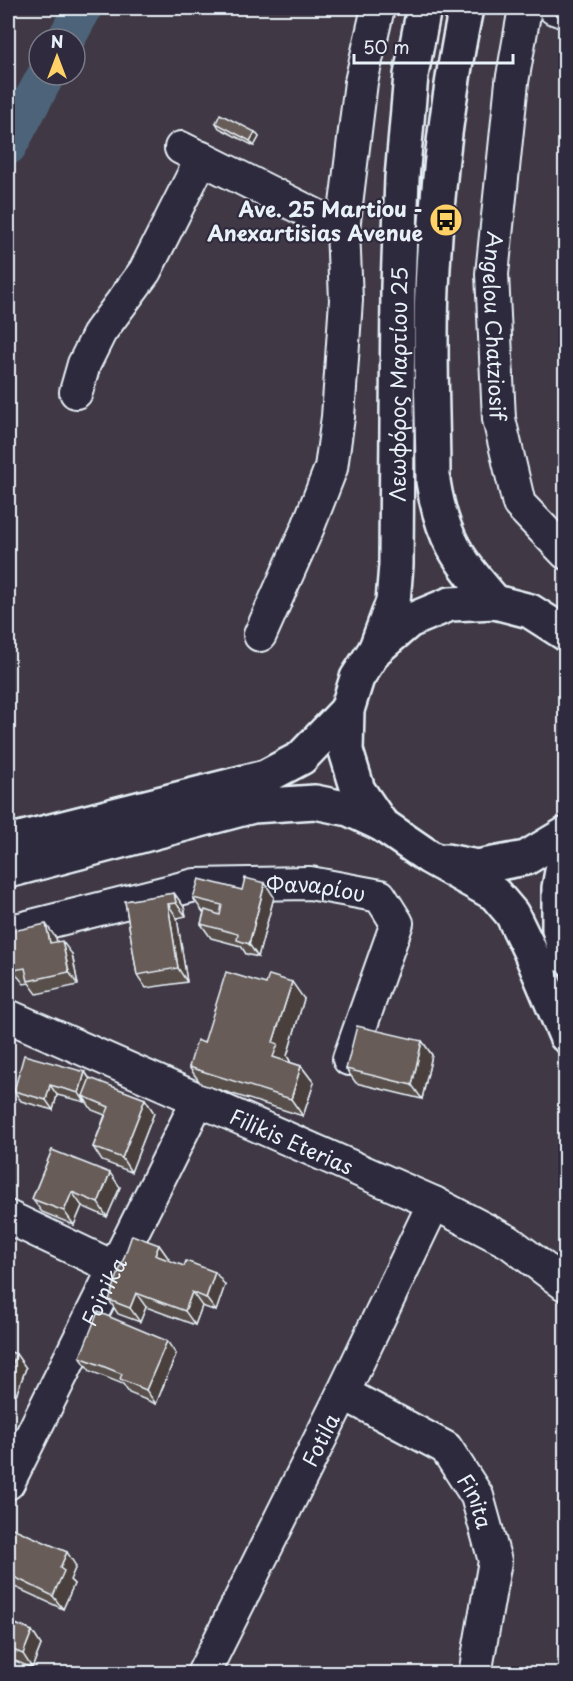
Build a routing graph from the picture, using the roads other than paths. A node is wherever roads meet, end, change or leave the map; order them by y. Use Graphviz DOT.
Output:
graph roads {
  1 [pos="378,8"];
  2 [pos="424,8"];
  3 [pos="466,8"];
  4 [pos="525,8"];
  5 [pos="554,8"];
  6 [pos="566,12"];
  7 [pos="343,230"];
  8 [pos="76,392"];
  9 [pos="566,553"];
  10 [pos="495,602"];
  11 [pos="566,634"];
  12 [pos="260,635"];
  13 [pos="375,650"];
  14 [pos="347,710"];
  15 [pos="249,794"];
  16 [pos="381,824"];
  17 [pos="566,834"];
  18 [pos="8,842"];
  19 [pos="566,849"];
  20 [pos="429,857"];
  21 [pos="8,871"];
  22 [pos="8,932"];
  23 [pos="566,957"];
  24 [pos="8,1016"];
  25 [pos="566,1036"];
  26 [pos="349,1059"];
  27 [pos="199,1098"];
  28 [pos="434,1203"];
  29 [pos="8,1217"];
  30 [pos="115,1268"];
  31 [pos="566,1285"];
  32 [pos="343,1393"];
  33 [pos="12,1463"];
  34 [pos="203,1674"];
  35 [pos="475,1674"];
  1 -- 7 [label="street"];
  2 -- 13 [label="main road, Λεωφόρος Μαρτίου 25"];
  3 -- 10 [label="main road, Λεωφόρος Μαρτίου 25"];
  4 -- 9 [label="street, Angelou Chatziosif"];
  5 -- 6 [label="street"];
  7 -- 8 [label="street"];
  7 -- 12 [label="street"];
  10 -- 11 [label="main road"];
  10 -- 13 [label="main road"];
  13 -- 14 [label="main road"];
  14 -- 15 [label="main road"];
  14 -- 16 [label="main road"];
  15 -- 16 [label="main road"];
  15 -- 18 [label="main road"];
  15 -- 21 [label="main road"];
  16 -- 20 [label="main road"];
  17 -- 20 [label="main road"];
  19 -- 23 [label="main road"];
  20 -- 25 [label="main road"];
  22 -- 26 [label="street, Φαναρίου"];
  24 -- 27 [label="street, Filikis Eterias"];
  27 -- 28 [label="street, Filikis Eterias"];
  27 -- 30 [label="street, Foinika"];
  28 -- 31 [label="street, Filikis Eterias"];
  28 -- 32 [label="street, Fotila"];
  29 -- 30 [label="street"];
  30 -- 33 [label="street, Foinika"];
  32 -- 34 [label="street, Fotila"];
  32 -- 35 [label="street, Finita"];
}
